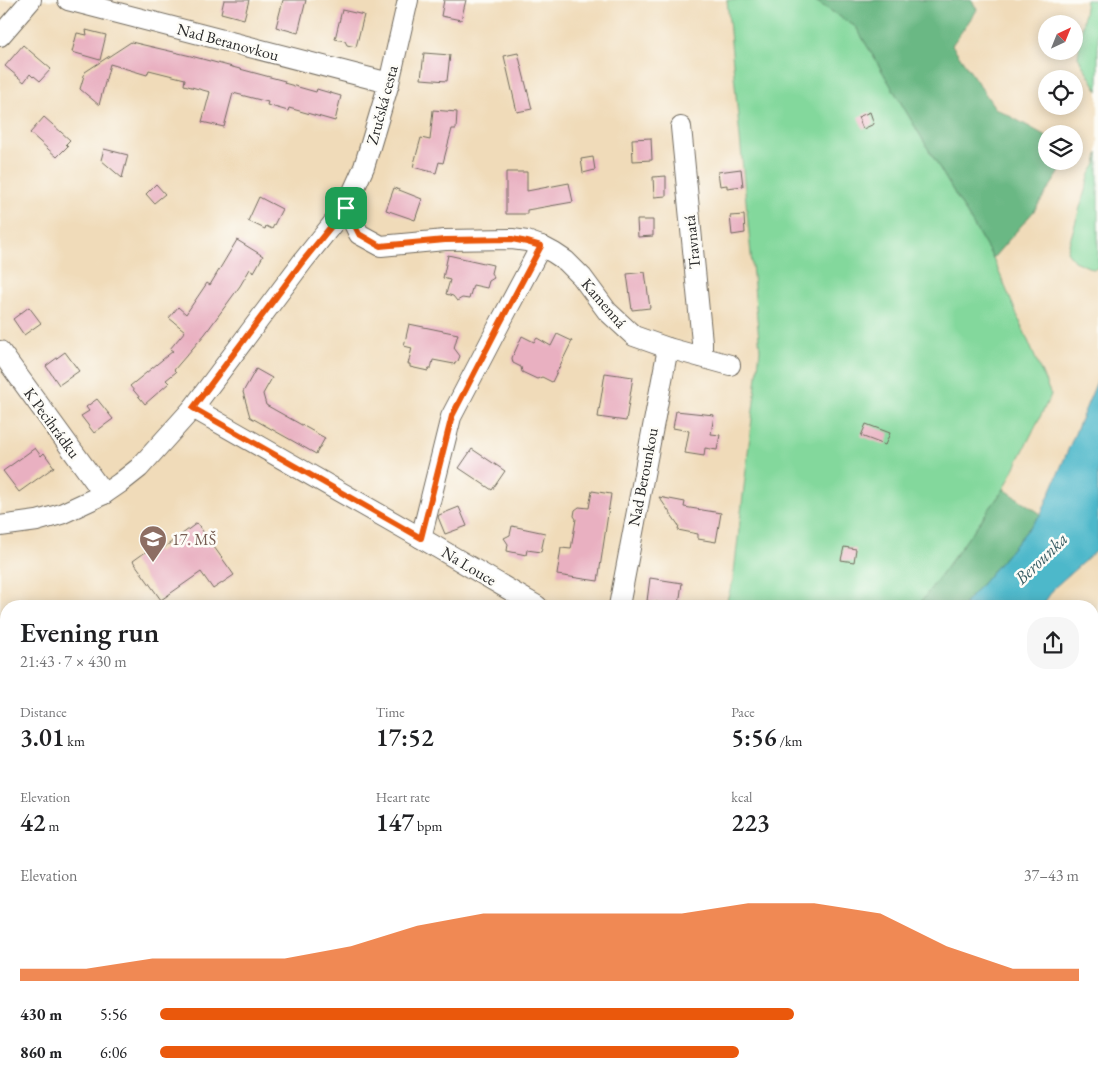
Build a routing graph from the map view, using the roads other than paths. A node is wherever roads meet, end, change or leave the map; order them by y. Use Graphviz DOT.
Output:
graph roads {
  1 [pos="31,0"];
  2 [pos="68,0"];
  3 [pos="408,0"];
  4 [pos="0,36"];
  5 [pos="388,83"];
  6 [pos="681,127"];
  7 [pos="346,208"];
  8 [pos="541,246"];
  9 [pos="668,348"];
  10 [pos="0,351"];
  11 [pos="702,357"];
  12 [pos="730,365"];
  13 [pos="193,408"];
  14 [pos="104,494"];
  15 [pos="0,526"];
  16 [pos="421,538"];
  17 [pos="522,600"];
  18 [pos="620,600"];
  1 -- 4 [label="street"];
  2 -- 5 [label="street, Nad Beranovkou"];
  3 -- 5 [label="street, Zručská cesta"];
  5 -- 7 [label="street, Zručská cesta"];
  6 -- 11 [label="street, Travnatá"];
  7 -- 8 [label="street"];
  7 -- 13 [label="street, Zručská cesta"];
  8 -- 9 [label="street, Kamenná"];
  8 -- 16 [label="street"];
  9 -- 11 [label="street, Kamenná"];
  9 -- 18 [label="street, Nad Berounkou"];
  10 -- 14 [label="street, K Pecihrádku"];
  11 -- 12 [label="street, Kamenná"];
  13 -- 14 [label="street, Zručská cesta"];
  13 -- 16 [label="street, Na Louce"];
  14 -- 15 [label="street, Zručská cesta"];
  16 -- 17 [label="street, Na Louce"];
}
